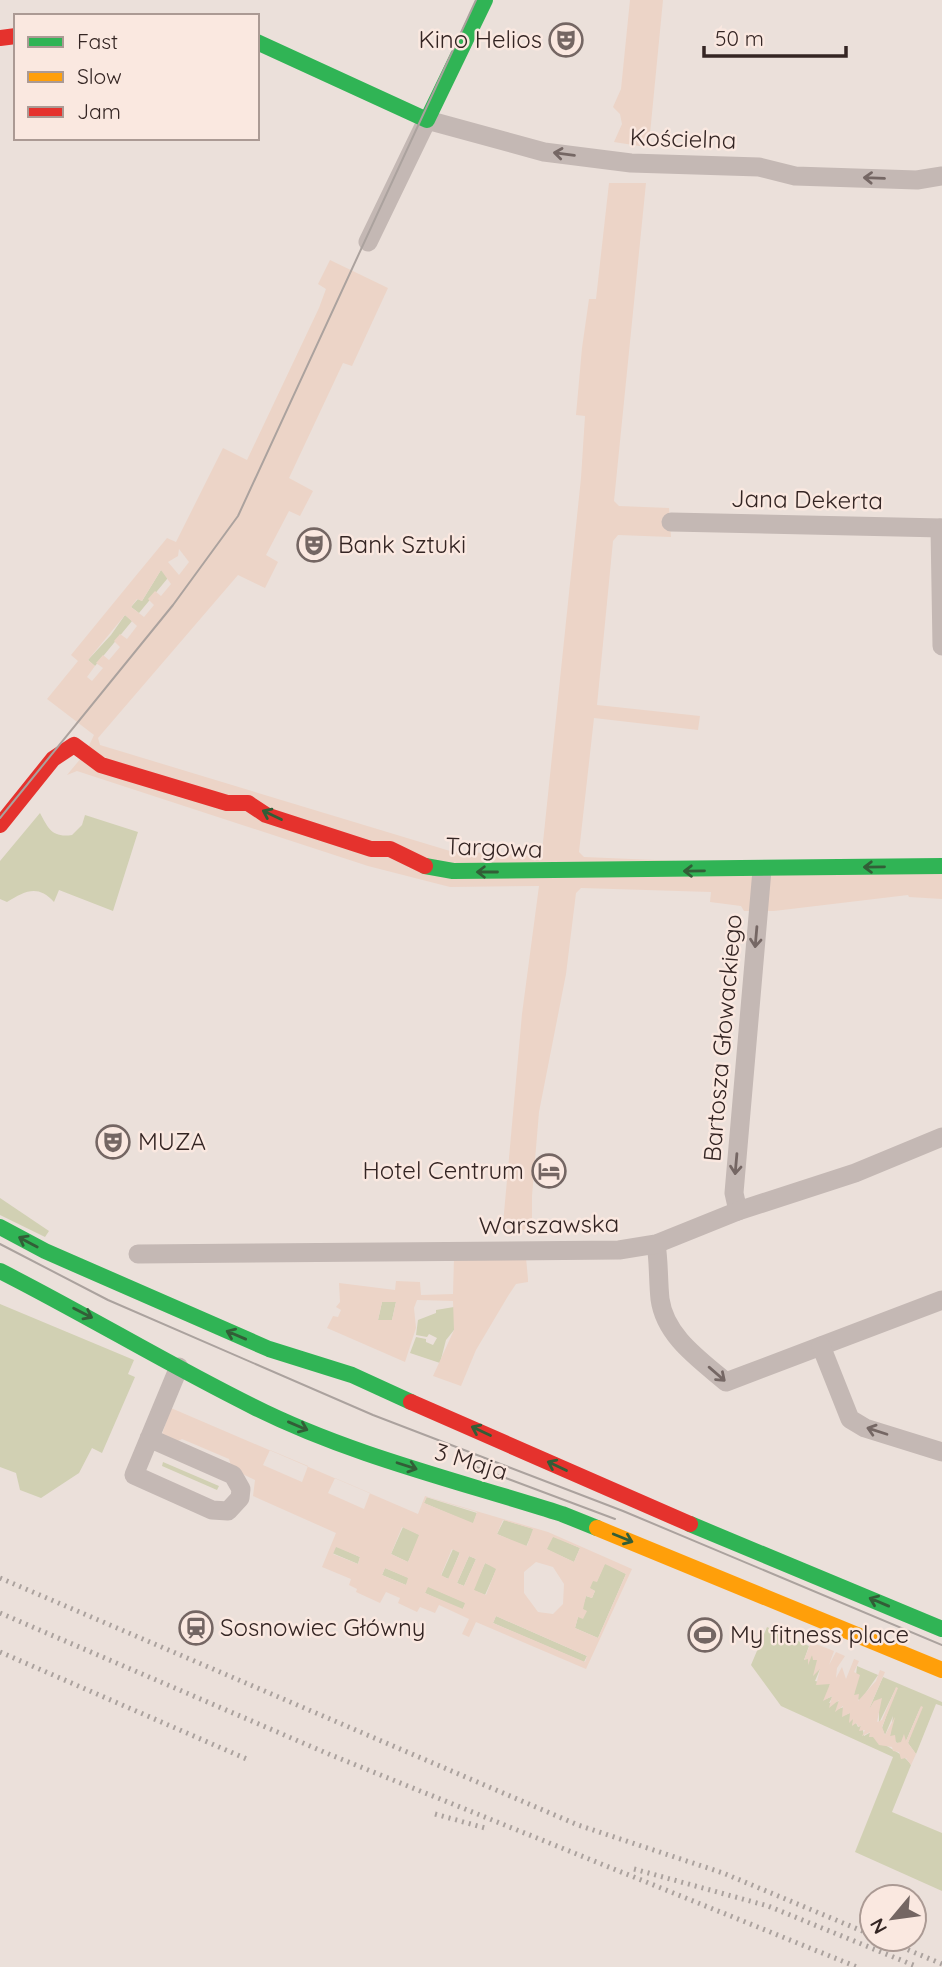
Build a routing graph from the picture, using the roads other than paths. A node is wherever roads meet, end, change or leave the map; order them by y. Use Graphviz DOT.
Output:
graph roads {
  1 [pos="485,0"];
  2 [pos="259,43"];
  3 [pos="427,120"];
  4 [pos="942,176"];
  5 [pos="368,242"];
  6 [pos="671,522"];
  7 [pos="941,528"];
  8 [pos="942,646"];
  9 [pos="0,825"];
  10 [pos="942,866"];
  11 [pos="762,870"];
  12 [pos="942,1137"];
  13 [pos="738,1211"];
  14 [pos="0,1227"];
  15 [pos="656,1244"];
  16 [pos="138,1254"];
  17 [pos="0,1271"];
  18 [pos="942,1300"];
  19 [pos="821,1346"];
  20 [pos="179,1367"];
  21 [pos="149,1438"];
  22 [pos="942,1452"];
  23 [pos="942,1629"];
  24 [pos="942,1670"];
  1 -- 3 [label="main road"];
  2 -- 3 [label="main road"];
  4 -- 3 [label="street, Kościelna, one-way"];
  3 -- 5 [label="street"];
  6 -- 7 [label="street, Jana Dekerta"];
  7 -- 8 [label="street"];
  11 -- 9 [label="main road, Targowa, one-way"];
  10 -- 11 [label="main road, Targowa, one-way"];
  11 -- 13 [label="street, Bartosza Głowackiego, one-way"];
  12 -- 13 [label="street, Warszawska"];
  13 -- 15 [label="street, Warszawska"];
  23 -- 14 [label="main road, 3 Maja, one-way"];
  15 -- 16 [label="street, Warszawska"];
  15 -- 19 [label="street, one-way"];
  17 -- 20 [label="main road, 3 Maja, one-way"];
  18 -- 19 [label="street"];
  22 -- 19 [label="street, one-way"];
  20 -- 21 [label="street"];
  20 -- 24 [label="main road, 3 Maja, one-way"];
  21 -- 21 [label="street"];
}
